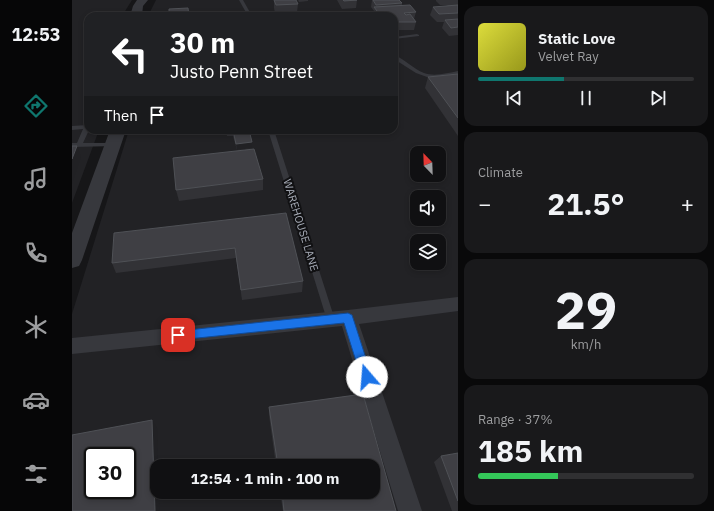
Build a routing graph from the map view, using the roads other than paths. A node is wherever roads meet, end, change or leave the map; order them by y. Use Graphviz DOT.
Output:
graph roads {
  1 [pos="143,0"];
  2 [pos="241,0"];
  3 [pos="137,12"];
  4 [pos="248,12"];
  5 [pos="418,35"];
  6 [pos="398,38"];
  7 [pos="398,59"];
  8 [pos="458,73"];
  9 [pos="84,127"];
  10 [pos="72,128"];
  11 [pos="84,133"];
  12 [pos="272,134"];
  13 [pos="115,138"];
  14 [pos="72,145"];
  15 [pos="80,145"];
  16 [pos="72,260"];
  17 [pos="458,304"];
  18 [pos="339,319"];
  19 [pos="72,346"];
  20 [pos="410,511"];
  1 -- 3 [label="street"];
  2 -- 4 [label="lane"];
  5 -- 6 [label="lane"];
  7 -- 8 [label="lane"];
  9 -- 10 [label="lane"];
  11 -- 15 [label="lane"];
  12 -- 18 [label="lane, WAREHOUSE LANE"];
  13 -- 15 [label="lane"];
  13 -- 16 [label="street"];
  14 -- 15 [label="lane"];
  17 -- 18 [label="street"];
  18 -- 19 [label="street"];
  18 -- 20 [label="street, WAREHOUSE LANE"];
}
